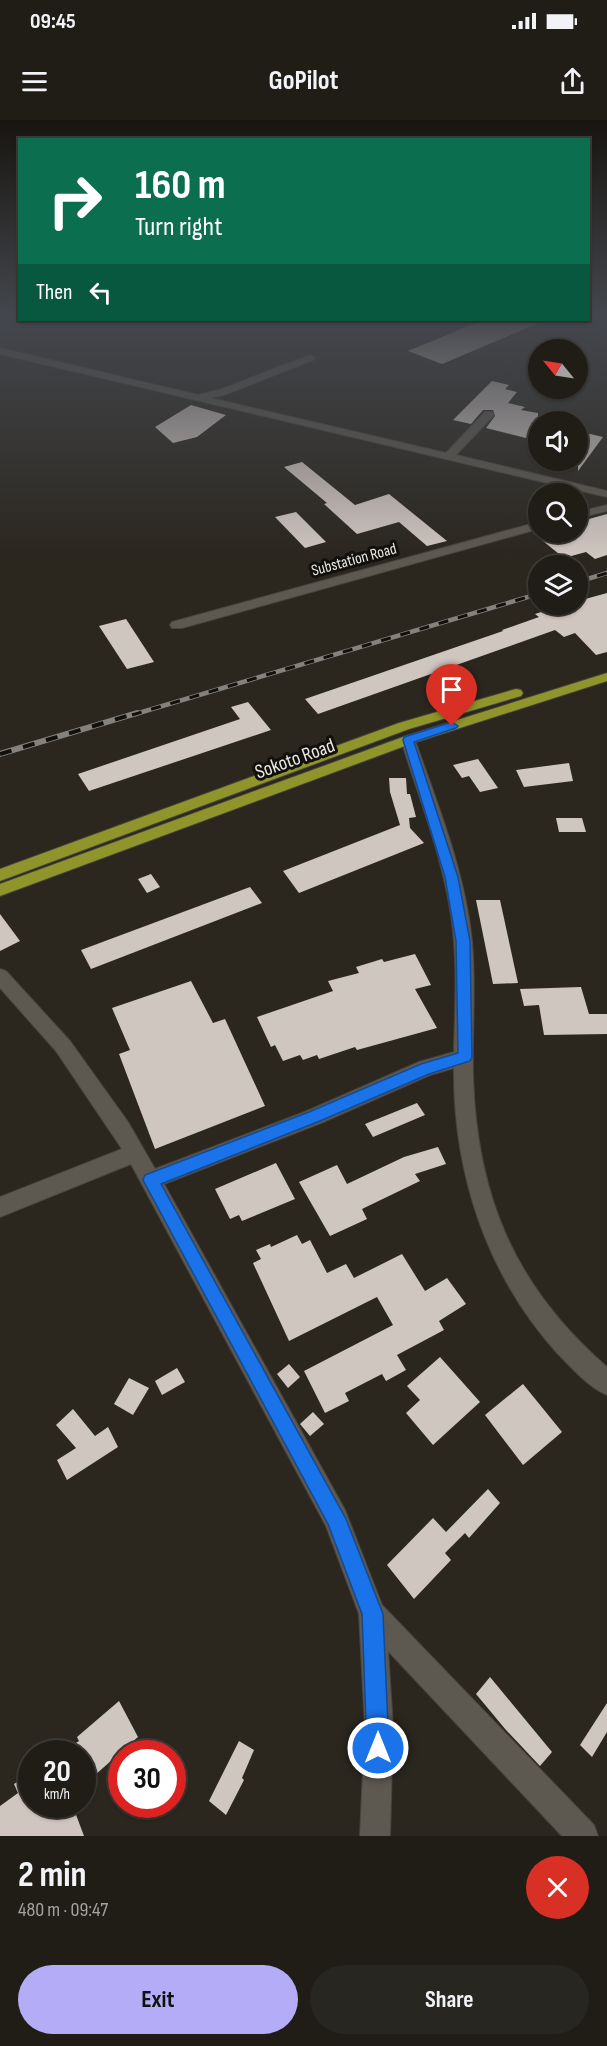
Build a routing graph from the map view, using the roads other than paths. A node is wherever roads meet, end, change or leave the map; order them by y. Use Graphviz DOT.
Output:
graph roads {
  1 [pos="191,396"];
  2 [pos="201,396"];
  3 [pos="222,396"];
  4 [pos="195,397"];
  5 [pos="225,404"];
  6 [pos="489,414"];
  7 [pos="449,456"];
  8 [pos="607,494"];
  9 [pos="607,508"];
  10 [pos="588,513"];
  11 [pos="528,529"];
  12 [pos="177,625"];
  13 [pos="607,666"];
  14 [pos="607,676"];
  15 [pos="408,740"];
  16 [pos="0,875"];
  17 [pos="0,890"];
  18 [pos="0,976"];
  19 [pos="465,1057"];
  20 [pos="135,1153"];
  21 [pos="151,1180"];
  22 [pos="0,1207"];
  23 [pos="607,1383"];
  24 [pos="372,1614"];
  25 [pos="375,1836"];
  26 [pos="583,1836"];
  1 -- 4 [label="street"];
  2 -- 4 [label="street"];
  3 -- 5 [label="street"];
  4 -- 5 [label="street"];
  5 -- 7 [label="street"];
  6 -- 7 [label="street"];
  7 -- 8 [label="street"];
  9 -- 10 [label="street"];
  11 -- 12 [label="street, Substation Road"];
  13 -- 16 [label="main road, Sokoto Road"];
  14 -- 15 [label="main road, Sokoto Road"];
  15 -- 17 [label="main road, Sokoto Road"];
  15 -- 19 [label="street"];
  18 -- 20 [label="street"];
  19 -- 21 [label="street"];
  19 -- 23 [label="street"];
  20 -- 21 [label="street"];
  20 -- 22 [label="street"];
  21 -- 24 [label="street"];
  24 -- 25 [label="street"];
  24 -- 26 [label="street"];
}
